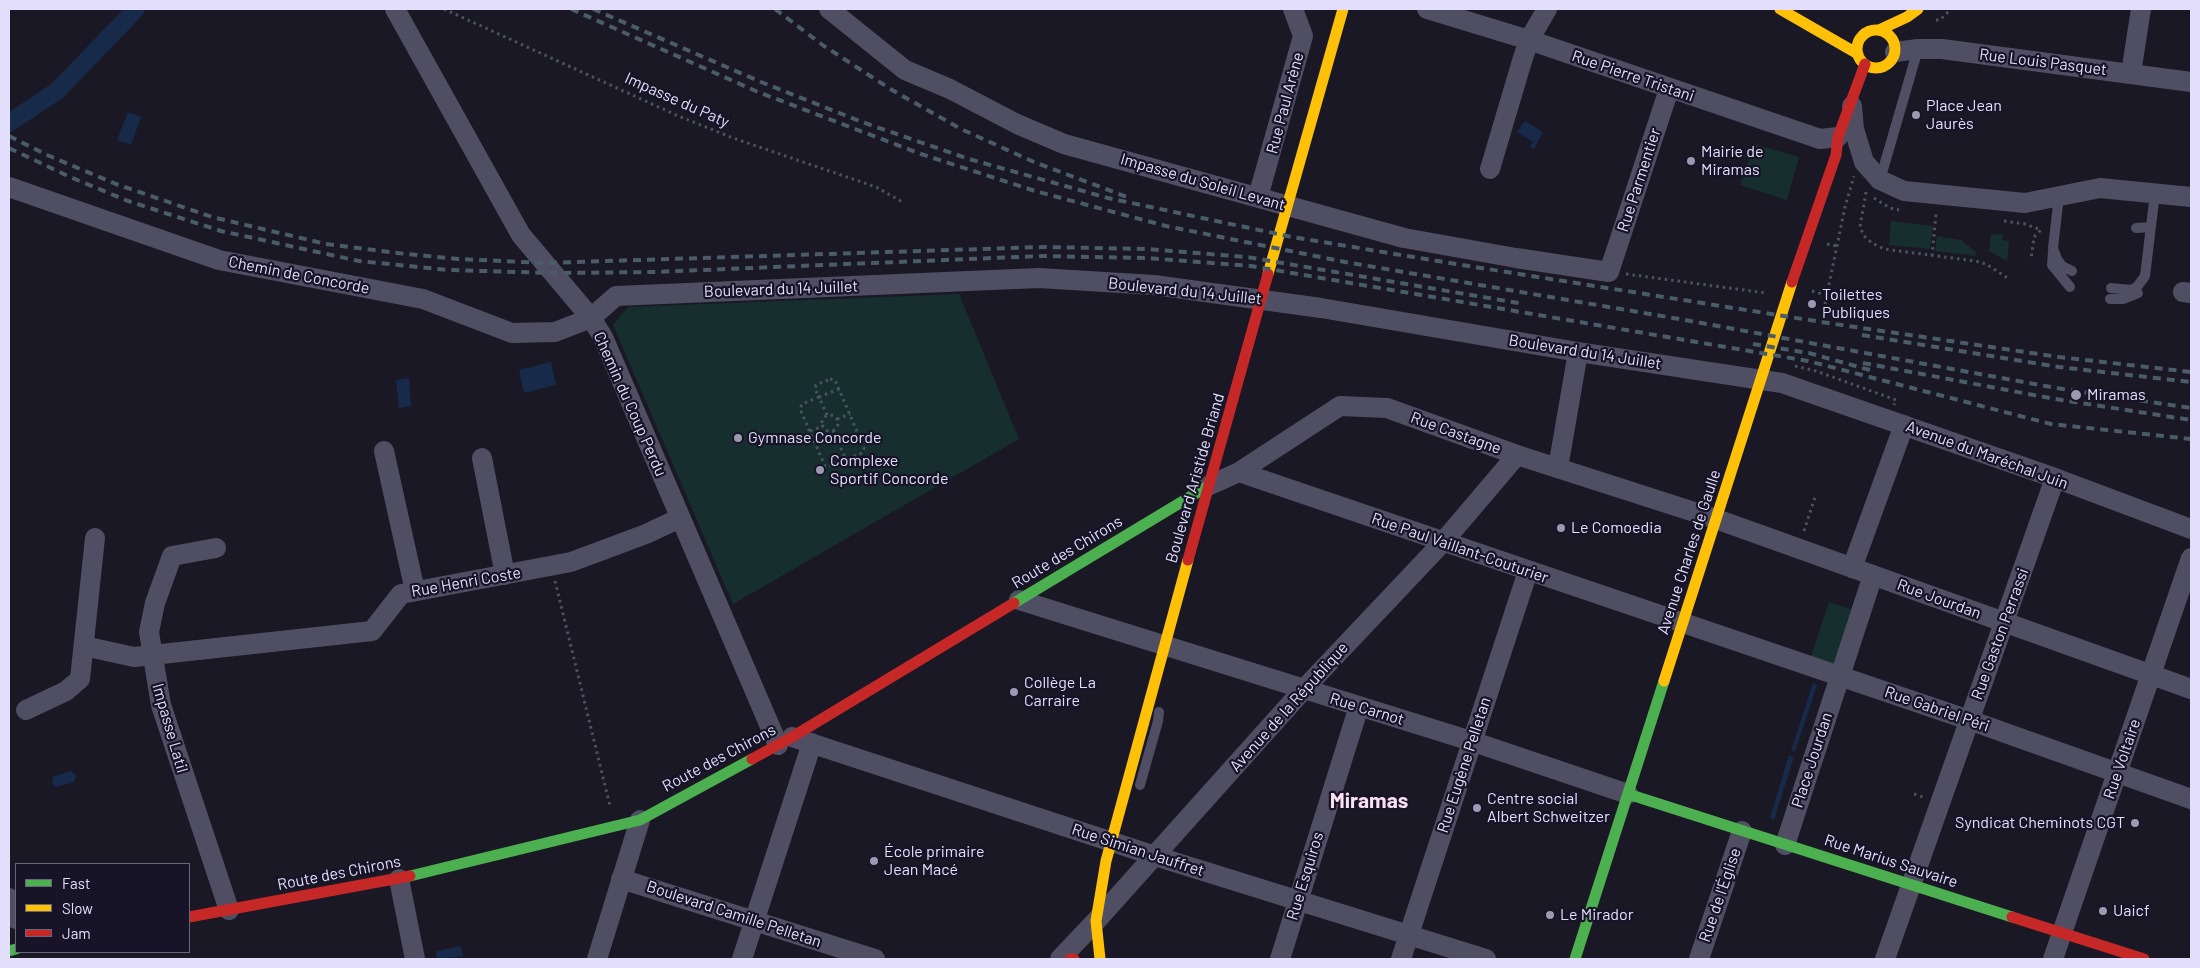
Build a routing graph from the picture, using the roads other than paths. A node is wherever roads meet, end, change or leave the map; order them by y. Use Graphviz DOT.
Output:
graph roads {
  1 [pos="395,9"];
  2 [pos="829,9"];
  3 [pos="1293,9"];
  4 [pos="1343,9"];
  5 [pos="1427,9"];
  6 [pos="1547,9"];
  7 [pos="1780,9"];
  8 [pos="1918,9"];
  9 [pos="2141,9"];
  10 [pos="1908,17"];
  11 [pos="1801,19"];
  12 [pos="1834,27"];
  13 [pos="1850,30"];
  14 [pos="1879,30"];
  15 [pos="1866,33"];
  16 [pos="1530,40"];
  17 [pos="1918,49"];
  18 [pos="1892,53"];
  19 [pos="1862,59"];
  20 [pos="2131,73"];
  21 [pos="1880,78"];
  22 [pos="2191,82"];
  23 [pos="1669,89"];
  24 [pos="1848,126"];
  25 [pos="1490,169"];
  26 [pos="1871,182"];
  27 [pos="9,187"];
  28 [pos="2155,193"];
  29 [pos="2059,196"];
  30 [pos="1258,197"];
  31 [pos="2191,197"];
  32 [pos="2151,227"];
  33 [pos="2136,228"];
  34 [pos="2053,248"];
  35 [pos="2072,271"];
  36 [pos="1609,272"];
  37 [pos="2146,276"];
  38 [pos="2070,287"];
  39 [pos="2111,288"];
  40 [pos="2110,299"];
  41 [pos="591,318"];
  42 [pos="1578,352"];
  43 [pos="1778,382"];
  44 [pos="1904,425"];
  45 [pos="384,451"];
  46 [pos="1517,454"];
  47 [pos="482,458"];
  48 [pos="1558,468"];
  49 [pos="1239,472"];
  50 [pos="2055,478"];
  51 [pos="1208,486"];
  52 [pos="680,518"];
  53 [pos="1716,519"];
  54 [pos="2191,529"];
  55 [pos="95,538"];
  56 [pos="1443,542"];
  57 [pos="216,548"];
  58 [pos="2191,558"];
  59 [pos="1852,568"];
  60 [pos="1528,571"];
  61 [pos="505,574"];
  62 [pos="1873,575"];
  63 [pos="415,591"];
  64 [pos="1019,600"];
  65 [pos="2006,623"];
  66 [pos="1682,624"];
  67 [pos="84,646"];
  68 [pos="1165,646"];
  69 [pos="151,655"];
  70 [pos="2151,674"];
  71 [pos="1839,676"];
  72 [pos="2191,689"];
  73 [pos="1303,690"];
  74 [pos="1359,706"];
  75 [pos="26,710"];
  76 [pos="1969,720"];
  77 [pos="785,741"];
  78 [pos="1471,741"];
  79 [pos="812,743"];
  80 [pos="2118,773"];
  81 [pos="1138,793"];
  82 [pos="1628,794"];
  83 [pos="2191,799"];
  84 [pos="640,820"];
  85 [pos="1742,831"];
  86 [pos="1119,841"];
  87 [pos="1785,845"];
  88 [pos="1155,856"];
  89 [pos="399,879"];
  90 [pos="621,879"];
  91 [pos="1912,885"];
  92 [pos="9,898"];
  93 [pos="1298,900"];
  94 [pos="229,910"];
  95 [pos="15,916"];
  96 [pos="190,917"];
  97 [pos="754,921"];
  98 [pos="1096,921"];
  99 [pos="2062,933"];
  100 [pos="1409,935"];
  101 [pos="415,959"];
  102 [pos="596,959"];
  103 [pos="742,959"];
  104 [pos="875,959"];
  105 [pos="1060,959"];
  106 [pos="1070,959"];
  107 [pos="1074,959"];
  108 [pos="1100,959"];
  109 [pos="1280,959"];
  110 [pos="1401,959"];
  111 [pos="1486,959"];
  112 [pos="1575,959"];
  113 [pos="1699,959"];
  114 [pos="1885,959"];
  115 [pos="2053,959"];
  116 [pos="2144,959"];
  1 -- 41 [label="street, Chemin du Coup Perdu"];
  2 -- 30 [label="street, Impasse du Soleil Levant"];
  3 -- 30 [label="street, Rue Paul Arène"];
  4 -- 51 [label="main road, Boulevard Aristide Briand"];
  5 -- 16 [label="street, Rue Pierre Tristani"];
  6 -- 16 [label="street"];
  7 -- 11 [label="main road"];
  8 -- 10 [label="main road"];
  9 -- 20 [label="street"];
  10 -- 14 [label="main road"];
  10 -- 18 [label="main road"];
  11 -- 12 [label="main road"];
  11 -- 19 [label="main road"];
  13 -- 15 [label="main road"];
  14 -- 15 [label="main road"];
  14 -- 18 [label="main road"];
  15 -- 19 [label="main road"];
  16 -- 23 [label="street, Rue Pierre Tristani"];
  16 -- 25 [label="street"];
  17 -- 18 [label="street, Rue Louis Pasquet"];
  17 -- 20 [label="street, Rue Louis Pasquet"];
  17 -- 26 [label="lane"];
  18 -- 19 [label="main road"];
  18 -- 21 [label="main road"];
  19 -- 24 [label="main road"];
  20 -- 22 [label="street, Rue Louis Pasquet"];
  23 -- 24 [label="street, Rue Pierre Tristani"];
  23 -- 36 [label="street, Rue Parmentier"];
  24 -- 26 [label="street"];
  24 -- 53 [label="main road, Avenue Charles de Gaulle"];
  26 -- 29 [label="street"];
  27 -- 41 [label="street, Chemin de Concorde"];
  28 -- 29 [label="street"];
  28 -- 31 [label="street"];
  28 -- 32 [label="lane"];
  29 -- 34 [label="lane"];
  30 -- 36 [label="street, Impasse du Soleil Levant"];
  32 -- 33 [label="lane"];
  32 -- 37 [label="lane"];
  34 -- 35 [label="lane"];
  34 -- 38 [label="lane"];
  37 -- 39 [label="lane"];
  37 -- 40 [label="lane"];
  41 -- 42 [label="street, Boulevard du 14 Juillet"];
  41 -- 52 [label="street, Chemin du Coup Perdu"];
  42 -- 43 [label="street, Boulevard du 14 Juillet"];
  42 -- 48 [label="street"];
  43 -- 44 [label="street, Avenue du Maréchal Juin"];
  44 -- 50 [label="street, Avenue du Maréchal Juin"];
  44 -- 59 [label="street"];
  45 -- 63 [label="street"];
  46 -- 48 [label="street, Rue Castagne"];
  46 -- 49 [label="street, Rue Castagne"];
  46 -- 56 [label="street, Avenue de la République"];
  47 -- 61 [label="street"];
  48 -- 53 [label="street, Rue Castagne"];
  49 -- 51 [label="street, Rue Castagne"];
  49 -- 56 [label="street, Rue Paul Vaillant-Couturier"];
  50 -- 54 [label="street, Avenue du Maréchal Juin"];
  50 -- 65 [label="street, Rue Gaston Perrassi"];
  51 -- 64 [label="main road, Route des Chirons"];
  51 -- 68 [label="main road, Boulevard Aristide Briand"];
  52 -- 61 [label="street, Rue Henri Coste"];
  52 -- 77 [label="street, Chemin du Coup Perdu"];
  53 -- 59 [label="street, Rue Jourdan"];
  53 -- 66 [label="main road, Avenue Charles de Gaulle"];
  55 -- 67 [label="street"];
  56 -- 60 [label="street, Rue Paul Vaillant-Couturier"];
  56 -- 73 [label="street, Avenue de la République"];
  57 -- 69 [label="street, Impasse Latil"];
  58 -- 70 [label="street, Rue Voltaire"];
  59 -- 62 [label="street, Rue Jourdan"];
  60 -- 66 [label="street, Rue Paul Vaillant-Couturier"];
  60 -- 78 [label="street, Rue Eugène Pelletan"];
  61 -- 63 [label="street, Rue Henri Coste"];
  62 -- 65 [label="street, Rue Jourdan"];
  62 -- 71 [label="street, Place Jourdan"];
  63 -- 69 [label="street, Rue Henri Coste"];
  64 -- 68 [label="street, Rue Carnot"];
  64 -- 77 [label="main road, Route des Chirons"];
  65 -- 70 [label="street, Rue Jourdan"];
  65 -- 76 [label="street, Rue Gaston Perrassi"];
  66 -- 71 [label="street, Rue Gabriel Péri"];
  66 -- 82 [label="main road, Avenue Charles de Gaulle"];
  67 -- 69 [label="street, Rue Henri Coste"];
  67 -- 75 [label="street"];
  68 -- 73 [label="street, Rue Carnot"];
  68 -- 81 [label="lane"];
  68 -- 86 [label="main road, Boulevard Aristide Briand"];
  69 -- 94 [label="street, Impasse Latil"];
  70 -- 72 [label="street, Rue Jourdan"];
  70 -- 80 [label="street, Rue Voltaire"];
  71 -- 76 [label="street, Rue Gabriel Péri"];
  71 -- 87 [label="street, Place Jourdan"];
  73 -- 74 [label="street, Rue Carnot"];
  73 -- 88 [label="street, Avenue de la République"];
  74 -- 78 [label="street, Rue Carnot"];
  74 -- 93 [label="street, Rue Esquiros"];
  76 -- 80 [label="street, Rue Gabriel Péri"];
  76 -- 91 [label="street, Rue Gaston Perrassi"];
  77 -- 79 [label="street, Rue Simian Jauffret"];
  77 -- 84 [label="main road, Route des Chirons"];
  78 -- 82 [label="street, Rue Carnot"];
  78 -- 100 [label="street, Rue Eugène Pelletan"];
  79 -- 86 [label="street, Rue Simian Jauffret"];
  79 -- 97 [label="street"];
  80 -- 83 [label="street, Rue Gabriel Péri"];
  80 -- 99 [label="street, Rue Voltaire"];
  82 -- 85 [label="main road, Rue Marius Sauvaire"];
  82 -- 112 [label="main road, Avenue Charles de Gaulle"];
  84 -- 89 [label="main road, Route des Chirons"];
  84 -- 90 [label="street"];
  85 -- 87 [label="main road, Rue Marius Sauvaire"];
  85 -- 113 [label="street, Rue de l'Église"];
  86 -- 88 [label="street, Rue Simian Jauffret"];
  86 -- 98 [label="main road, Boulevard Aristide Briand"];
  87 -- 91 [label="main road, Rue Marius Sauvaire"];
  88 -- 93 [label="street, Rue Simian Jauffret"];
  88 -- 98 [label="street, Avenue de la République"];
  89 -- 94 [label="main road, Route des Chirons"];
  89 -- 101 [label="street"];
  90 -- 97 [label="street, Boulevard Camille Pelletan"];
  90 -- 102 [label="street"];
  91 -- 99 [label="main road, Rue Marius Sauvaire"];
  91 -- 114 [label="street, Rue Gaston Perrassi"];
  92 -- 95 [label="street"];
  93 -- 100 [label="street, Rue Simian Jauffret"];
  93 -- 109 [label="street, Rue Esquiros"];
  94 -- 96 [label="main road, Route des Chirons"];
  97 -- 103 [label="street"];
  97 -- 104 [label="street, Boulevard Camille Pelletan"];
  98 -- 105 [label="street, Avenue de la République"];
  98 -- 108 [label="main road, Boulevard Aristide Briand"];
  99 -- 115 [label="street, Rue Voltaire"];
  99 -- 116 [label="main road, Rue Marius Sauvaire"];
  100 -- 110 [label="street, Rue Eugène Pelletan"];
  100 -- 111 [label="street, Rue Simian Jauffret"];
  106 -- 107 [label="main road"];
}
